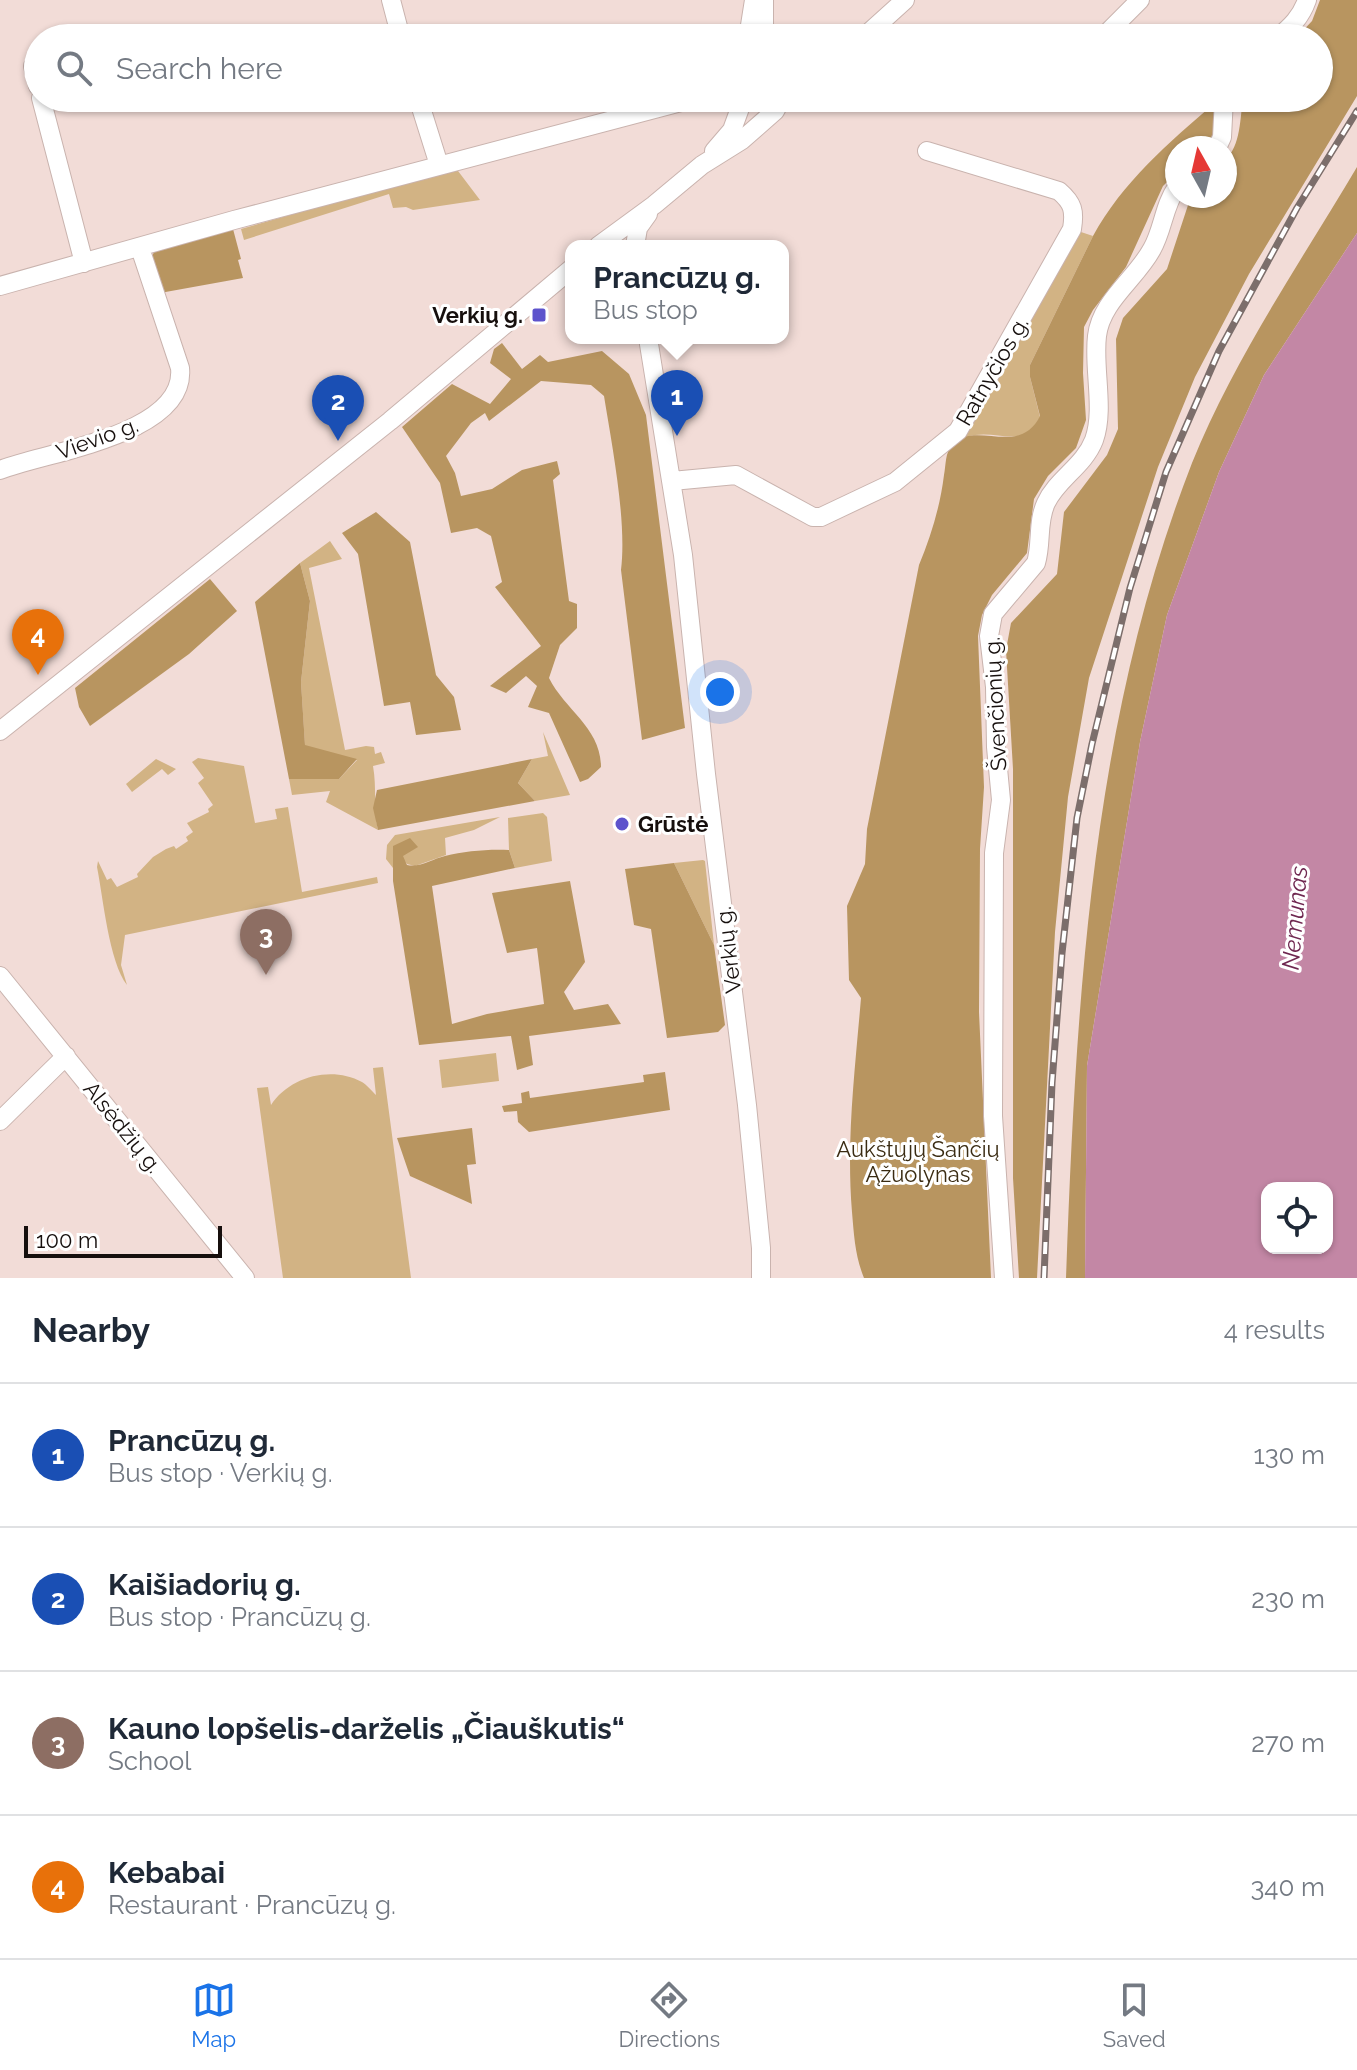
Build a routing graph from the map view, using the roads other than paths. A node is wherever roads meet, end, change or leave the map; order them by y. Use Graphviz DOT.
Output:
graph roads {
  1 [pos="391,0"];
  2 [pos="754,0"];
  3 [pos="764,0"];
  4 [pos="905,0"];
  5 [pos="1140,0"];
  6 [pos="1307,0"];
  7 [pos="884,17"];
  8 [pos="397,24"];
  9 [pos="750,24"];
  10 [pos="764,24"];
  11 [pos="872,24"];
  12 [pos="877,24"];
  13 [pos="1116,24"];
  14 [pos="1293,24"];
  15 [pos="45,112"];
  16 [pos="422,112"];
  17 [pos="642,112"];
  18 [pos="736,112"];
  19 [pos="748,112"];
  20 [pos="773,112"];
  21 [pos="1223,112"];
  22 [pos="768,115"];
  23 [pos="1222,136"];
  24 [pos="927,151"];
  25 [pos="439,165"];
  26 [pos="702,165"];
  27 [pos="654,205"];
  28 [pos="1167,208"];
  29 [pos="606,240"];
  30 [pos="635,240"];
  31 [pos="140,248"];
  32 [pos="84,263"];
  33 [pos="565,274"];
  34 [pos="565,283"];
  35 [pos="0,286"];
  36 [pos="551,287"];
  37 [pos="649,344"];
  38 [pos="0,470"];
  39 [pos="672,481"];
  40 [pos="0,731"];
  41 [pos="0,976"];
  42 [pos="66,1056"];
  43 [pos="0,1121"];
  44 [pos="245,1278"];
  45 [pos="761,1278"];
  46 [pos="1004,1278"];
  1 -- 8 [label="street"];
  2 -- 9 [label="street"];
  3 -- 10 [label="street"];
  4 -- 7 [label="street"];
  5 -- 13 [label="street"];
  6 -- 14 [label="street"];
  7 -- 11 [label="street"];
  7 -- 12 [label="street"];
  15 -- 32 [label="street"];
  16 -- 25 [label="street"];
  17 -- 25 [label="street"];
  18 -- 26 [label="street"];
  19 -- 22 [label="street"];
  20 -- 22 [label="street"];
  21 -- 23 [label="street"];
  22 -- 26 [label="street"];
  24 -- 39 [label="street, Ratnyčios g."];
  25 -- 31 [label="street"];
  26 -- 27 [label="street"];
  27 -- 29 [label="street"];
  27 -- 30 [label="street"];
  28 -- 46 [label="street, Švenčionių g."];
  31 -- 32 [label="street"];
  31 -- 38 [label="street, Vievio g."];
  32 -- 35 [label="street"];
  33 -- 36 [label="street"];
  34 -- 36 [label="street"];
  36 -- 40 [label="street"];
  37 -- 39 [label="street, Verkių g."];
  39 -- 45 [label="street, Verkių g."];
  41 -- 42 [label="street, Alsėdžių g."];
  42 -- 43 [label="street"];
  42 -- 44 [label="street, Alsėdžių g."];
}
